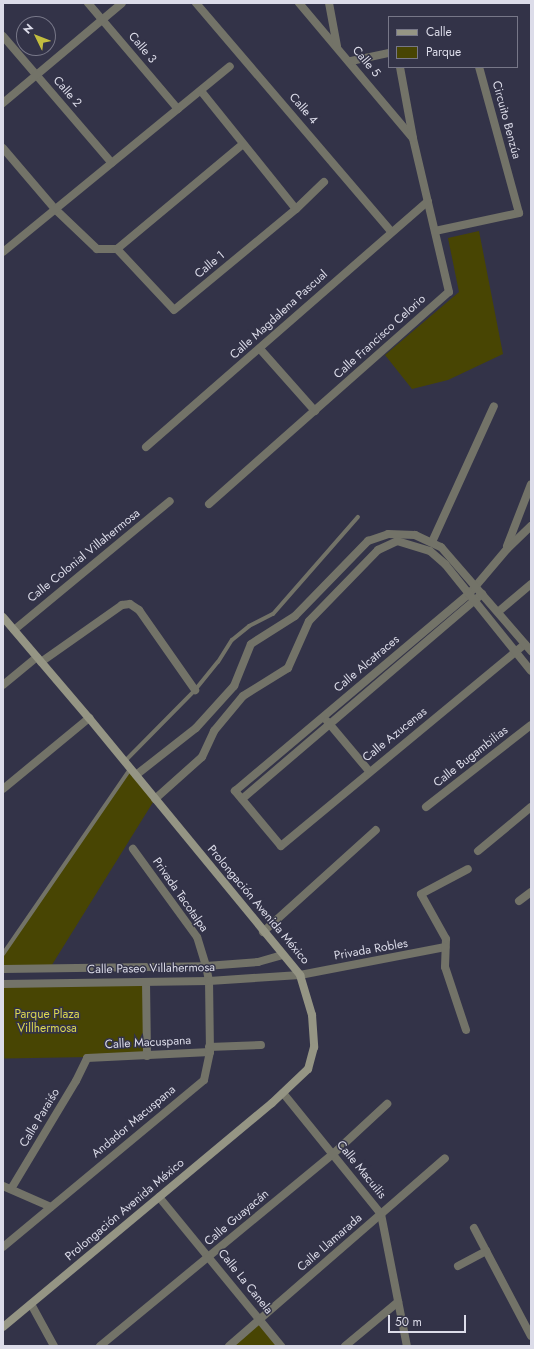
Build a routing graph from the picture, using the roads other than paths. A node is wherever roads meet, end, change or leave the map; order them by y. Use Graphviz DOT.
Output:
graph roads {
  1 [pos="88,3"];
  2 [pos="122,3"];
  3 [pos="196,3"];
  4 [pos="298,3"];
  5 [pos="329,3"];
  6 [pos="102,20"];
  7 [pos="3,36"];
  8 [pos="337,47"];
  9 [pos="388,53"];
  10 [pos="350,62"];
  11 [pos="230,66"];
  12 [pos="400,68"];
  13 [pos="479,68"];
  14 [pos="37,75"];
  15 [pos="201,91"];
  16 [pos="3,103"];
  17 [pos="178,109"];
  18 [pos="413,138"];
  19 [pos="242,145"];
  20 [pos="3,148"];
  21 [pos="112,163"];
  22 [pos="324,182"];
  23 [pos="428,201"];
  24 [pos="55,209"];
  25 [pos="296,209"];
  26 [pos="436,231"];
  27 [pos="391,232"];
  28 [pos="117,249"];
  29 [pos="3,252"];
  30 [pos="260,349"];
  31 [pos="494,406"];
  32 [pos="315,411"];
  33 [pos="146,447"];
  34 [pos="531,484"];
  35 [pos="170,501"];
  36 [pos="209,504"];
  37 [pos="358,517"];
  38 [pos="531,526"];
  39 [pos="432,542"];
  40 [pos="506,549"];
  41 [pos="531,584"];
  42 [pos="476,586"];
  43 [pos="469,594"];
  44 [pos="482,594"];
  45 [pos="475,601"];
  46 [pos="498,612"];
  47 [pos="3,617"];
  48 [pos="14,630"];
  49 [pos="525,644"];
  50 [pos="531,651"];
  51 [pos="515,653"];
  52 [pos="39,659"];
  53 [pos="531,671"];
  54 [pos="3,685"];
  55 [pos="195,690"];
  56 [pos="323,717"];
  57 [pos="89,718"];
  58 [pos="329,724"];
  59 [pos="531,725"];
  60 [pos="124,761"];
  61 [pos="369,771"];
  62 [pos="133,772"];
  63 [pos="3,789"];
  64 [pos="155,799"];
  65 [pos="242,799"];
  66 [pos="531,807"];
  67 [pos="426,808"];
  68 [pos="376,830"];
  69 [pos="133,849"];
  70 [pos="478,851"];
  71 [pos="468,869"];
  72 [pos="531,892"];
  73 [pos="519,901"];
  74 [pos="263,932"];
  75 [pos="445,947"];
  76 [pos="3,954"];
  77 [pos="282,955"];
  78 [pos="206,966"];
  79 [pos="3,969"];
  80 [pos="21,969"];
  81 [pos="300,975"];
  82 [pos="209,981"];
  83 [pos="146,982"];
  84 [pos="3,984"];
  85 [pos="21,984"];
  86 [pos="466,1030"];
  87 [pos="261,1045"];
  88 [pos="210,1049"];
  89 [pos="147,1056"];
  90 [pos="86,1058"];
  91 [pos="283,1093"];
  92 [pos="387,1104"];
  93 [pos="333,1154"];
  94 [pos="446,1158"];
  95 [pos="7,1187"];
  96 [pos="159,1197"];
  97 [pos="51,1207"];
  98 [pos="381,1214"];
  99 [pos="474,1228"];
  100 [pos="3,1247"];
  101 [pos="486,1251"];
  102 [pos="208,1257"];
  103 [pos="458,1266"];
  104 [pos="398,1302"];
  105 [pos="31,1304"];
  106 [pos="260,1319"];
  107 [pos="3,1327"];
  108 [pos="531,1336"];
  109 [pos="54,1346"];
  110 [pos="100,1346"];
  111 [pos="229,1346"];
  112 [pos="281,1346"];
  113 [pos="345,1346"];
  114 [pos="407,1346"];
  1 -- 6 [label="street, Calle 3"];
  2 -- 6 [label="street"];
  3 -- 27 [label="street, Calle 4"];
  4 -- 8 [label="street, Calle 5"];
  5 -- 8 [label="street"];
  6 -- 14 [label="street"];
  6 -- 17 [label="street, Calle 3"];
  7 -- 14 [label="street, Calle 2"];
  8 -- 10 [label="street, Calle 5"];
  9 -- 10 [label="street"];
  10 -- 18 [label="street, Calle 5"];
  11 -- 15 [label="street"];
  12 -- 18 [label="street, Calle Francisco Celorio"];
  13 -- 26 [label="street, Circuito Benzúa"];
  14 -- 16 [label="street"];
  14 -- 21 [label="street, Calle 2"];
  15 -- 17 [label="street"];
  15 -- 19 [label="street"];
  17 -- 21 [label="street"];
  18 -- 23 [label="street, Calle Francisco Celorio"];
  19 -- 25 [label="street"];
  19 -- 28 [label="street"];
  20 -- 24 [label="street"];
  21 -- 24 [label="street"];
  22 -- 25 [label="street, Calle 1"];
  23 -- 26 [label="street, Calle Francisco Celorio"];
  23 -- 27 [label="street, Calle Magdalena Pascual"];
  24 -- 28 [label="street"];
  24 -- 29 [label="street"];
  25 -- 28 [label="street, Calle 1"];
  26 -- 32 [label="street, Calle Francisco Celorio"];
  27 -- 30 [label="street, Calle Magdalena Pascual"];
  30 -- 32 [label="street"];
  30 -- 33 [label="street, Calle Magdalena Pascual"];
  31 -- 39 [label="street"];
  32 -- 36 [label="street, Calle Francisco Celorio"];
  34 -- 40 [label="street, Calle Alcatraces"];
  35 -- 48 [label="street, Calle Colonial Villahermosa"];
  37 -- 55 [label="lane"];
  38 -- 40 [label="street, Calle Alcatraces"];
  39 -- 42 [label="street"];
  39 -- 62 [label="street"];
  40 -- 42 [label="street, Calle Alcatraces"];
  41 -- 46 [label="street"];
  42 -- 43 [label="street, Calle Alcatraces"];
  42 -- 44 [label="street"];
  43 -- 45 [label="street"];
  43 -- 56 [label="street, Calle Alcatraces"];
  43 -- 64 [label="street"];
  44 -- 45 [label="street, Calle Alcatraces"];
  44 -- 46 [label="street"];
  45 -- 51 [label="street"];
  45 -- 58 [label="street, Calle Alcatraces"];
  46 -- 49 [label="street"];
  47 -- 48 [label="main road, Prolongación Avenida México"];
  48 -- 52 [label="main road, Prolongación Avenida México"];
  49 -- 50 [label="street"];
  49 -- 51 [label="street, Calle Azucenas"];
  51 -- 53 [label="street"];
  51 -- 61 [label="street, Calle Azucenas"];
  52 -- 54 [label="street"];
  52 -- 55 [label="street"];
  52 -- 57 [label="main road, Prolongación Avenida México"];
  55 -- 60 [label="lane"];
  56 -- 58 [label="street"];
  56 -- 65 [label="street, Calle Alcatraces"];
  57 -- 60 [label="main road, Prolongación Avenida México"];
  57 -- 63 [label="street"];
  58 -- 61 [label="street"];
  58 -- 65 [label="street, Calle Alcatraces"];
  59 -- 67 [label="street, Calle Bugambilias"];
  60 -- 62 [label="main road, Prolongación Avenida México"];
  61 -- 65 [label="street, Calle Azucenas"];
  62 -- 64 [label="main road, Prolongación Avenida México"];
  62 -- 76 [label="lane"];
  64 -- 74 [label="main road, Prolongación Avenida México"];
  66 -- 70 [label="street"];
  68 -- 74 [label="street"];
  69 -- 78 [label="street, Privada Tacotalpa"];
  71 -- 75 [label="street"];
  72 -- 73 [label="street"];
  74 -- 77 [label="main road, Prolongación Avenida México"];
  75 -- 81 [label="street, Privada Robles"];
  75 -- 86 [label="street"];
  77 -- 78 [label="street, Calle Paseo Villahermosa"];
  77 -- 81 [label="main road, Prolongación Avenida México"];
  78 -- 80 [label="street, Calle Paseo Villahermosa"];
  78 -- 82 [label="street, Privada Tacotalpa"];
  79 -- 80 [label="street, Calle Paseo Villahermosa"];
  80 -- 85 [label="street"];
  81 -- 82 [label="street, Calle Paseo Villahermosa"];
  81 -- 91 [label="main road, Prolongación Avenida México"];
  82 -- 83 [label="street, Calle Paseo Villahermosa"];
  82 -- 88 [label="street, Andador Macuspana"];
  83 -- 85 [label="street, Calle Paseo Villahermosa"];
  83 -- 89 [label="street"];
  84 -- 85 [label="street, Calle Paseo Villahermosa"];
  87 -- 88 [label="street, Calle Macuspana"];
  88 -- 89 [label="street, Calle Macuspana"];
  88 -- 97 [label="street, Andador Macuspana"];
  89 -- 90 [label="street, Calle Macuspana"];
  90 -- 95 [label="street, Calle Paraiśo"];
  91 -- 93 [label="street, Calle Macuilis"];
  91 -- 96 [label="main road, Prolongación Avenida México"];
  92 -- 93 [label="street, Calle Guayacán"];
  93 -- 98 [label="street, Calle Macuilis"];
  93 -- 102 [label="street, Calle Guayacán"];
  94 -- 98 [label="street, Calle Llamarada"];
  95 -- 97 [label="street"];
  96 -- 102 [label="street, Calle La Canela"];
  96 -- 105 [label="main road, Prolongación Avenida México"];
  97 -- 100 [label="street, Andador Macuspana"];
  98 -- 104 [label="street, Calle Macuilis"];
  98 -- 106 [label="street, Calle Llamarada"];
  99 -- 101 [label="street"];
  101 -- 103 [label="street"];
  101 -- 108 [label="street"];
  102 -- 106 [label="street, Calle La Canela"];
  102 -- 110 [label="street, Calle Guayacán"];
  104 -- 113 [label="street"];
  104 -- 114 [label="street, Calle Macuilis"];
  105 -- 107 [label="main road, Prolongación Avenida México"];
  105 -- 109 [label="street"];
  106 -- 111 [label="street, Calle Llamarada"];
  106 -- 112 [label="street, Calle La Canela"];
}
